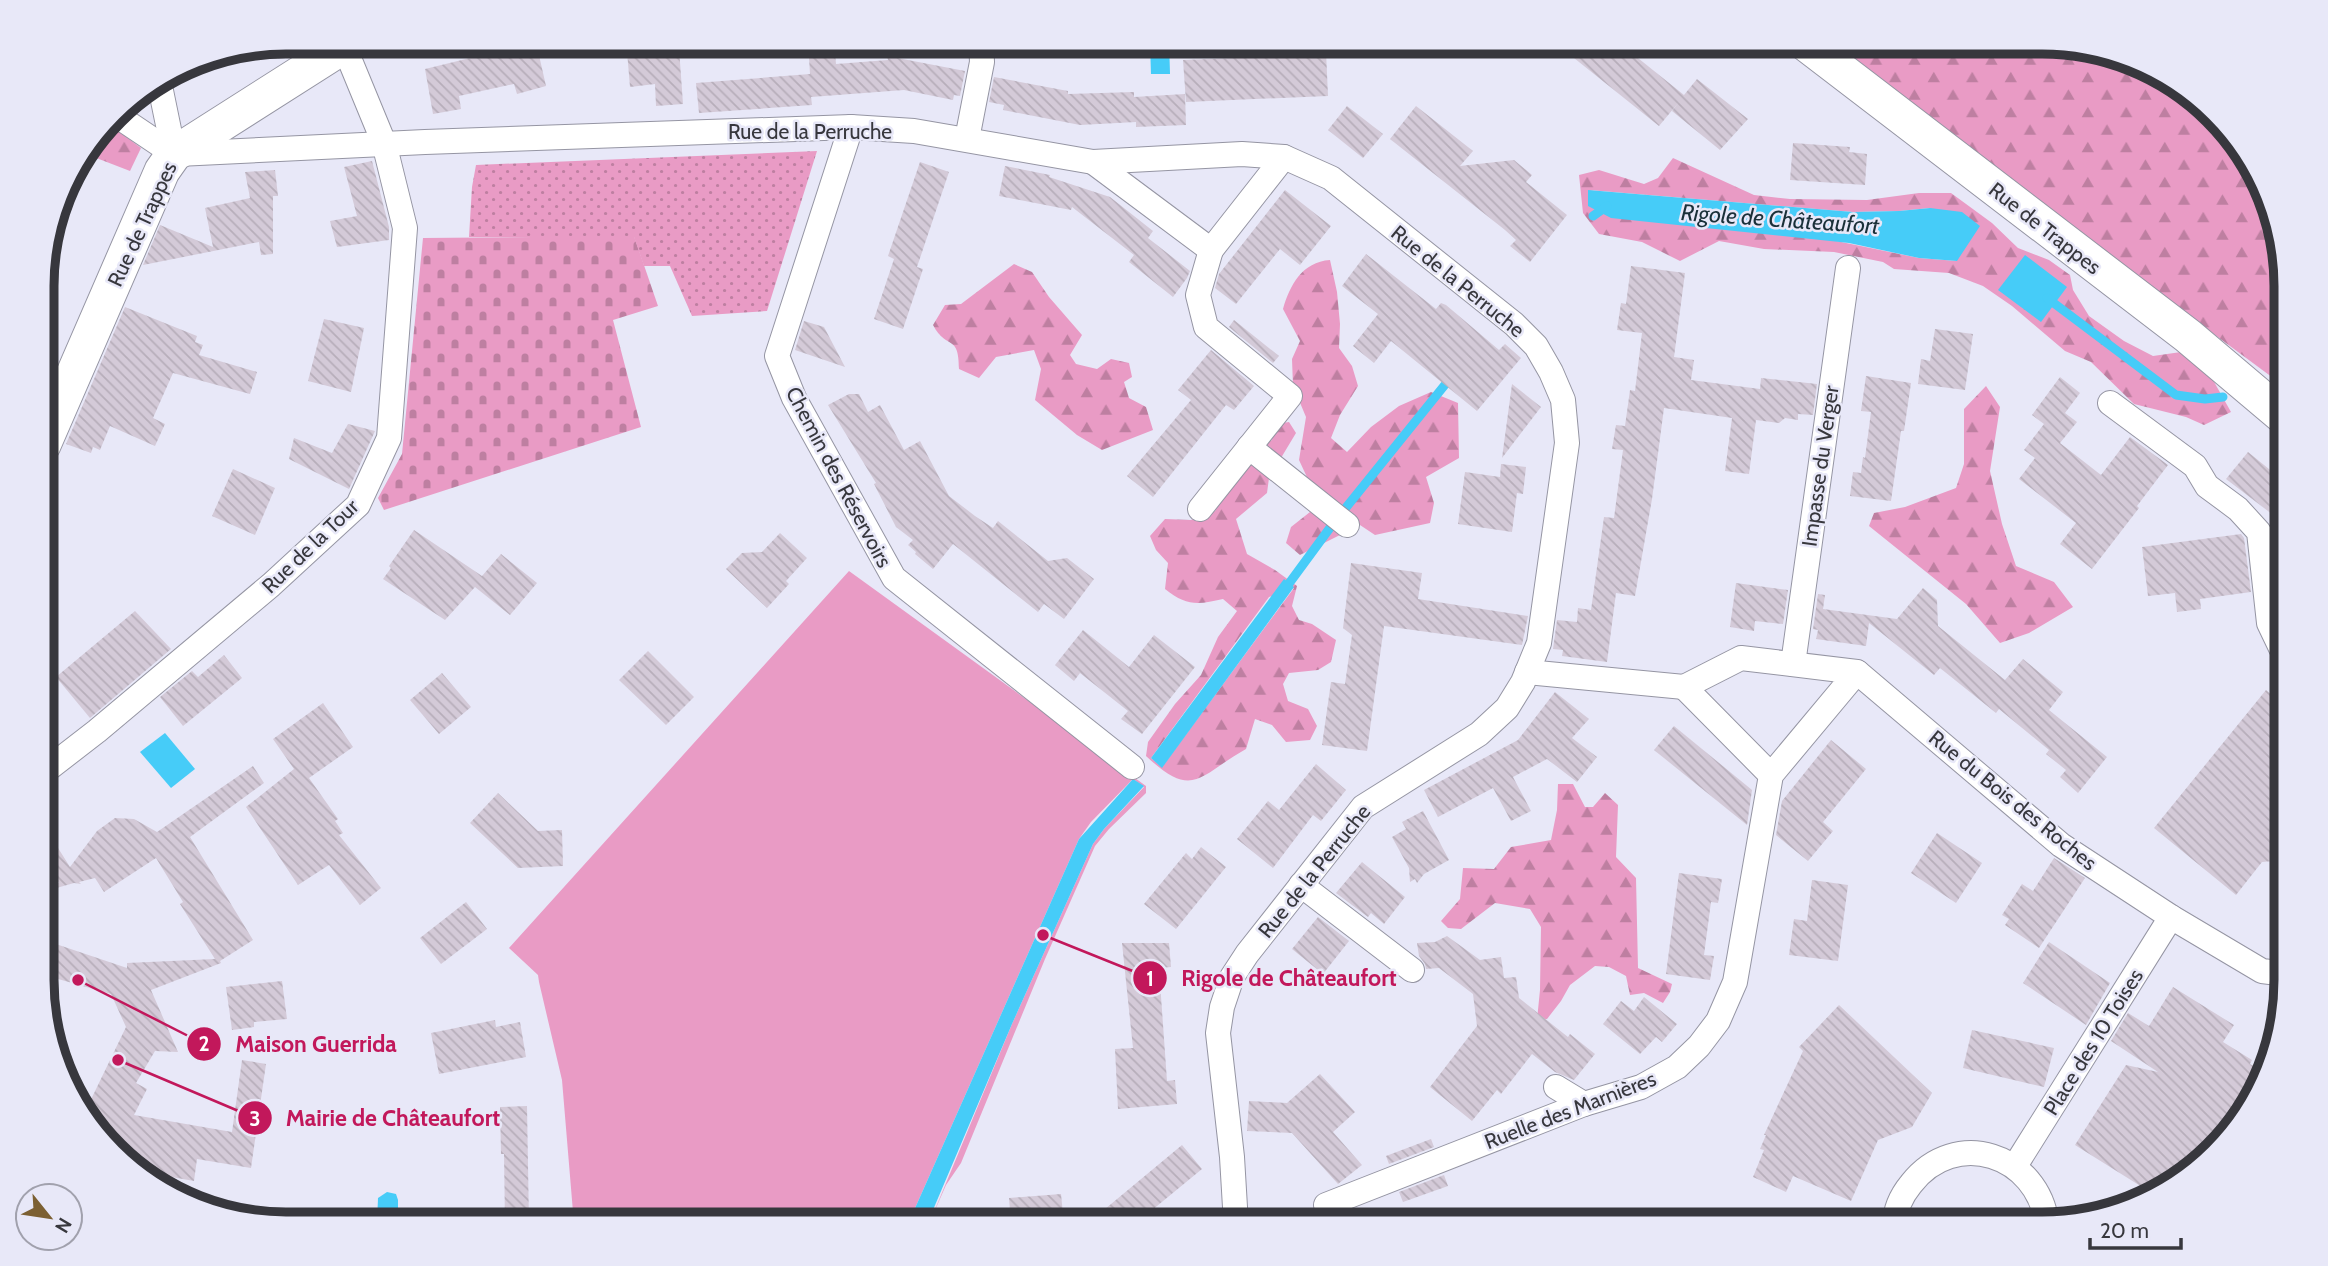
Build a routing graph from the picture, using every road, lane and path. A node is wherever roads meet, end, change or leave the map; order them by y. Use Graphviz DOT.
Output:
graph roads {
  1 [pos="331,54"];
  2 [pos="351,54"];
  3 [pos="982,54"];
  4 [pos="1820,54"];
  5 [pos="161,91"];
  6 [pos="124,120"];
  7 [pos="851,127"];
  8 [pos="967,139"];
  9 [pos="384,144"];
  10 [pos="174,154"];
  11 [pos="1284,157"];
  12 [pos="1093,162"];
  13 [pos="1211,250"];
  14 [pos="1848,268"];
  15 [pos="2110,403"];
  16 [pos="2274,409"];
  17 [pos="55,418"];
  18 [pos="1249,447"];
  19 [pos="1200,509"];
  20 [pos="1347,525"];
  21 [pos="2274,633"];
  22 [pos="1793,664"];
  23 [pos="1527,672"];
  24 [pos="1857,672"];
  25 [pos="1684,687"];
  26 [pos="54,764"];
  27 [pos="1132,767"];
  28 [pos="1771,775"];
  29 [pos="1301,886"];
  30 [pos="2171,917"];
  31 [pos="1412,970"];
  32 [pos="2274,972"];
  33 [pos="1556,1087"];
  34 [pos="1584,1104"];
  35 [pos="2015,1166"];
  36 [pos="1326,1205"];
  37 [pos="1235,1211"];
  38 [pos="1897,1211"];
  39 [pos="2046,1211"];
  1 -- 10 [label="street, Rue de Trappes"];
  2 -- 9 [label="street, Rue de la Tour"];
  3 -- 8 [label="street"];
  4 -- 16 [label="street, Rue de Trappes"];
  5 -- 10 [label="street"];
  6 -- 10 [label="street"];
  7 -- 8 [label="street, Rue de la Perruche"];
  7 -- 9 [label="street, Rue de la Perruche"];
  7 -- 27 [label="street, Chemin des Réservoirs"];
  8 -- 12 [label="street, Rue de la Perruche"];
  9 -- 10 [label="street"];
  9 -- 26 [label="street, Rue de la Tour"];
  10 -- 17 [label="street, Rue de Trappes"];
  11 -- 12 [label="street, Rue de la Perruche"];
  11 -- 13 [label="street"];
  11 -- 23 [label="street, Rue de la Perruche"];
  12 -- 13 [label="street"];
  13 -- 18 [label="street"];
  14 -- 22 [label="street, Impasse du Verger"];
  15 -- 21 [label="street"];
  18 -- 19 [label="street"];
  18 -- 20 [label="street"];
  22 -- 24 [label="street"];
  22 -- 25 [label="street"];
  23 -- 25 [label="street"];
  23 -- 29 [label="street, Rue de la Perruche"];
  24 -- 28 [label="street"];
  24 -- 30 [label="street, Rue du Bois des Roches"];
  25 -- 28 [label="street"];
  28 -- 34 [label="street, Ruelle des Marnières"];
  29 -- 31 [label="street"];
  29 -- 37 [label="street, Rue de la Perruche"];
  30 -- 32 [label="street, Rue du Bois des Roches"];
  30 -- 35 [label="street, Place des 10 Toises"];
  33 -- 34 [label="street"];
  34 -- 36 [label="street, Ruelle des Marnières"];
  35 -- 38 [label="street"];
  35 -- 39 [label="street"];
}
